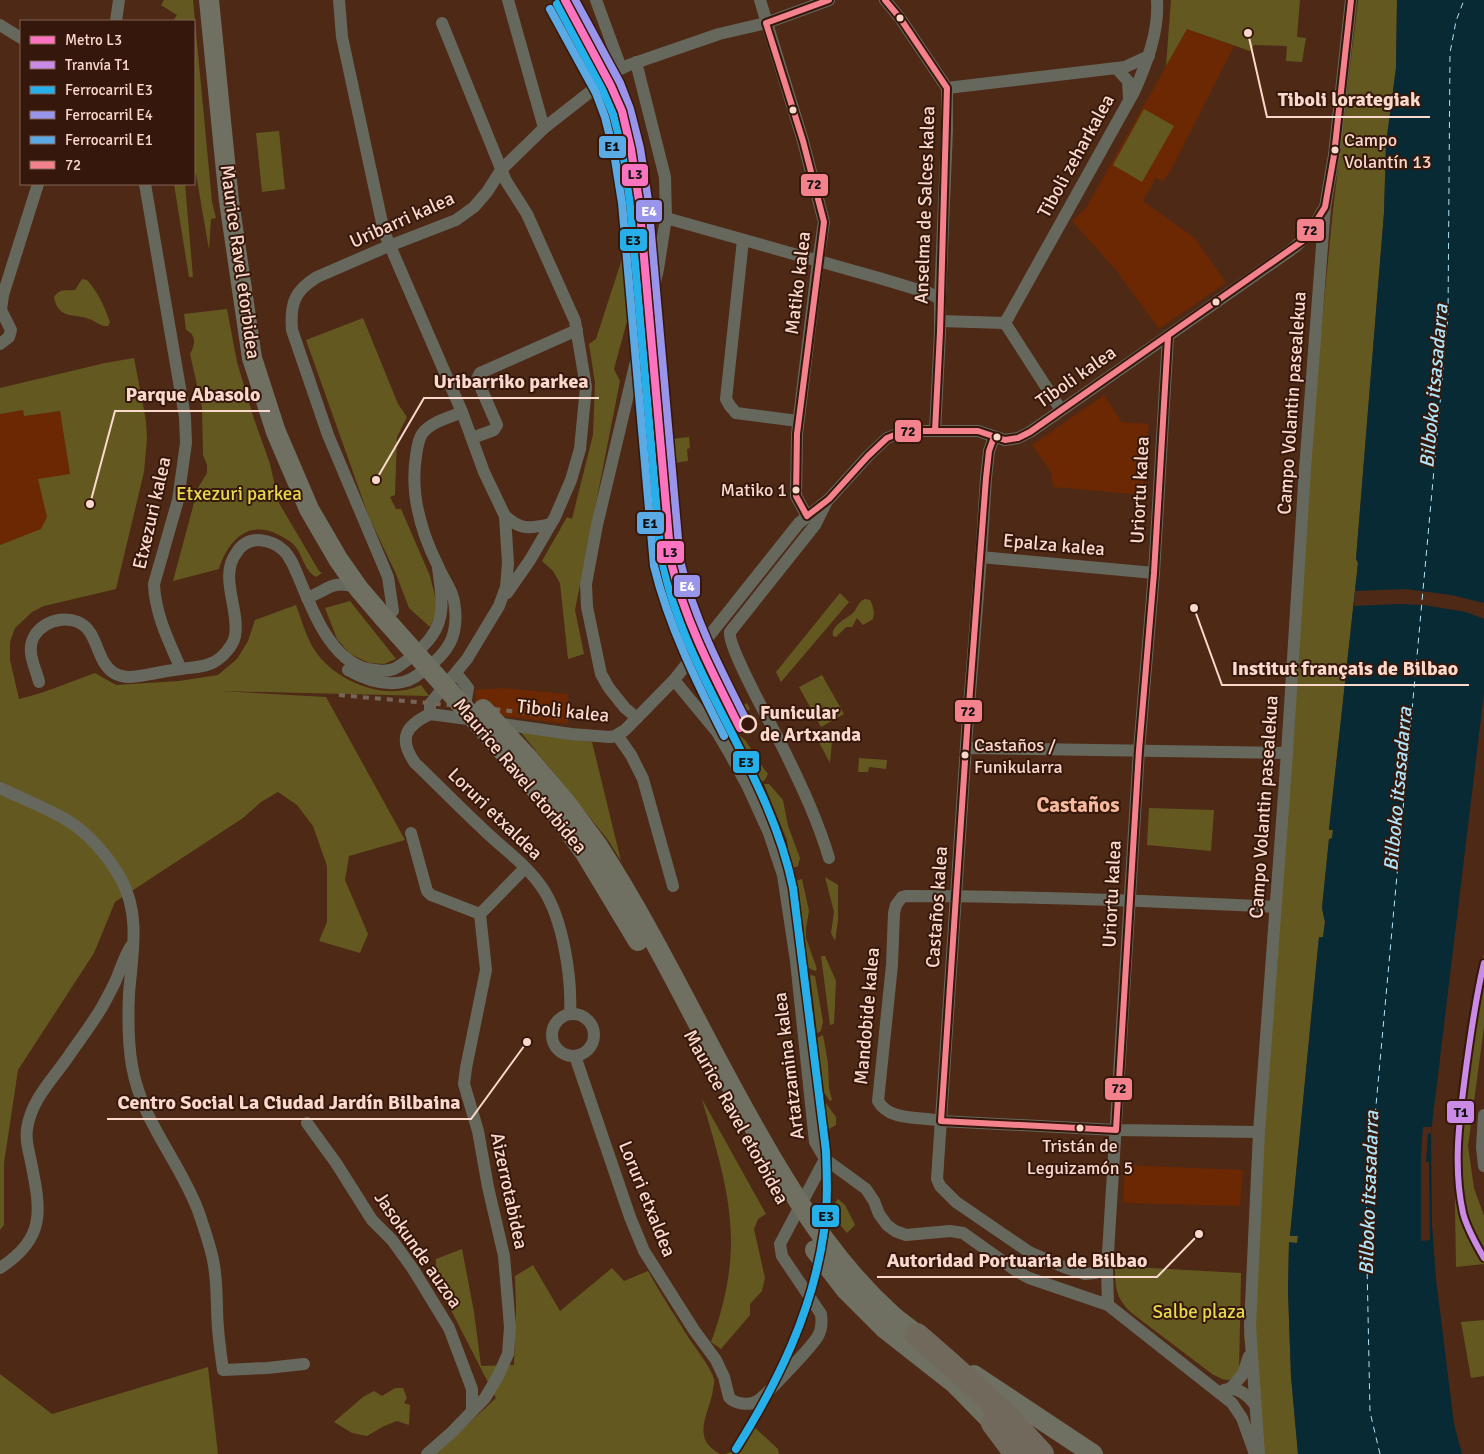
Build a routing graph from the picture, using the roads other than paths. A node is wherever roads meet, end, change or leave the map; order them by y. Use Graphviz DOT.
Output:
graph roads {
  1 [pos="119,0"];
  2 [pos="209,0"];
  3 [pos="220,0"];
  4 [pos="339,0"];
  5 [pos="508,0"];
  6 [pos="596,0"];
  7 [pos="760,0"];
  8 [pos="829,0"];
  9 [pos="885,0"];
  10 [pos="1157,0"];
  11 [pos="1351,0"];
  12 [pos="116,20"];
  13 [pos="442,23"];
  14 [pos="766,23"];
  15 [pos="0,25"];
  16 [pos="20,37"];
  17 [pos="1149,56"];
  18 [pos="636,62"];
  19 [pos="621,68"];
  20 [pos="1116,68"];
  21 [pos="946,88"];
  22 [pos="1129,100"];
  23 [pos="544,128"];
  24 [pos="501,170"];
  25 [pos="30,185"];
  26 [pos="38,185"];
  27 [pos="145,185"];
  28 [pos="1325,207"];
  29 [pos="666,218"];
  30 [pos="743,240"];
  31 [pos="390,245"];
  32 [pos="818,261"];
  33 [pos="0,276"];
  34 [pos="940,299"];
  35 [pos="940,321"];
  36 [pos="1005,323"];
  37 [pos="577,330"];
  38 [pos="1168,337"];
  39 [pos="0,344"];
  40 [pos="1061,410"];
  41 [pos="462,412"];
  42 [pos="798,421"];
  43 [pos="935,431"];
  44 [pos="994,437"];
  45 [pos="472,438"];
  46 [pos="827,501"];
  47 [pos="505,516"];
  48 [pos="807,516"];
  49 [pos="550,524"];
  50 [pos="981,558"];
  51 [pos="338,559"];
  52 [pos="438,568"];
  53 [pos="1154,573"];
  54 [pos="328,587"];
  55 [pos="359,589"];
  56 [pos="307,598"];
  57 [pos="500,606"];
  58 [pos="388,614"];
  59 [pos="322,629"];
  60 [pos="181,669"];
  61 [pos="456,673"];
  62 [pos="674,680"];
  63 [pos="39,682"];
  64 [pos="430,714"];
  65 [pos="456,717"];
  66 [pos="637,718"];
  67 [pos="617,735"];
  68 [pos="966,748"];
  69 [pos="1139,750"];
  70 [pos="1287,753"];
  71 [pos="0,788"];
  72 [pos="411,833"];
  73 [pos="829,858"];
  74 [pos="525,868"];
  75 [pos="673,886"];
  76 [pos="956,896"];
  77 [pos="1131,900"];
  78 [pos="1276,907"];
  79 [pos="480,914"];
  80 [pos="134,942"];
  81 [pos="570,1014"];
  82 [pos="575,1056"];
  83 [pos="1484,1115"];
  84 [pos="941,1121"];
  85 [pos="307,1123"];
  86 [pos="1116,1130"];
  87 [pos="1259,1132"];
  88 [pos="825,1159"];
  89 [pos="1484,1166"];
  90 [pos="0,1268"];
  91 [pos="1107,1269"];
  92 [pos="1108,1305"];
  93 [pos="916,1335"];
  94 [pos="1252,1349"];
  95 [pos="304,1364"];
  96 [pos="958,1378"];
  97 [pos="1225,1390"];
  98 [pos="731,1400"];
  99 [pos="1255,1405"];
  100 [pos="472,1411"];
  101 [pos="994,1423"];
  102 [pos="1025,1445"];
  103 [pos="427,1454"];
  104 [pos="1061,1454"];
  105 [pos="1093,1454"];
  106 [pos="1255,1454"];
  107 [pos="1259,1454"];
  1 -- 12 [label="street"];
  2 -- 51 [label="main road, Maurice Ravel etorbidea"];
  3 -- 58 [label="main road, Maurice Ravel etorbidea"];
  4 -- 31 [label="street"];
  5 -- 23 [label="street"];
  6 -- 19 [label="street"];
  7 -- 14 [label="street, Matiko kalea"];
  8 -- 14 [label="street, Uribarri kalea"];
  9 -- 21 [label="street, Anselma de Salces kalea"];
  10 -- 17 [label="street, Tiboli zeharkalea"];
  11 -- 28 [label="street, Campo Volantin pasealekua"];
  13 -- 24 [label="street"];
  14 -- 18 [label="street, Uribarri kalea"];
  14 -- 32 [label="street, Matiko kalea"];
  15 -- 16 [label="street"];
  17 -- 20 [label="street"];
  17 -- 22 [label="street, Tiboli zeharkalea"];
  18 -- 19 [label="street, Uribarri kalea"];
  18 -- 29 [label="street"];
  19 -- 23 [label="street, Uribarri kalea"];
  20 -- 21 [label="street"];
  20 -- 22 [label="street"];
  21 -- 34 [label="street, Anselma de Salces kalea"];
  22 -- 36 [label="street, Tiboli zeharkalea"];
  23 -- 24 [label="street, Uribarri kalea"];
  24 -- 31 [label="street, Uribarri kalea"];
  24 -- 37 [label="street"];
  25 -- 33 [label="street"];
  26 -- 39 [label="street"];
  27 -- 60 [label="street, Etxezuri kalea"];
  28 -- 38 [label="street, Tiboli kalea"];
  28 -- 70 [label="street, Campo Volantin pasealekua"];
  29 -- 30 [label="street"];
  29 -- 66 [label="street"];
  30 -- 32 [label="street"];
  30 -- 42 [label="street"];
  31 -- 41 [label="street"];
  31 -- 58 [label="street, Uribarri kalea"];
  32 -- 34 [label="street"];
  32 -- 42 [label="street, Matiko kalea"];
  34 -- 35 [label="street, Anselma de Salces kalea"];
  35 -- 36 [label="street"];
  35 -- 43 [label="street, Anselma de Salces kalea"];
  36 -- 40 [label="street"];
  37 -- 45 [label="street"];
  37 -- 49 [label="street"];
  38 -- 40 [label="street, Tiboli kalea"];
  38 -- 53 [label="street, Uriortu kalea"];
  40 -- 44 [label="street, Tiboli kalea"];
  41 -- 45 [label="street"];
  41 -- 52 [label="street"];
  42 -- 48 [label="street, Matiko kalea"];
  43 -- 44 [label="street, Tiboli kalea"];
  43 -- 46 [label="street, Tiboli kalea"];
  44 -- 50 [label="street, Castaños kalea"];
  45 -- 47 [label="street"];
  46 -- 48 [label="street, Tiboli kalea"];
  46 -- 73 [label="street, Tiboli kalea"];
  47 -- 49 [label="street"];
  47 -- 57 [label="street"];
  48 -- 62 [label="street, Tiboli kalea"];
  49 -- 57 [label="street"];
  50 -- 53 [label="street, Epalza kalea"];
  50 -- 68 [label="street, Castaños kalea"];
  51 -- 54 [label="street"];
  51 -- 55 [label="main road, Maurice Ravel etorbidea"];
  52 -- 59 [label="street"];
  52 -- 59 [label="street"];
  53 -- 69 [label="street, Uriortu kalea"];
  54 -- 55 [label="street"];
  54 -- 56 [label="street"];
  55 -- 58 [label="main road, Maurice Ravel etorbidea"];
  56 -- 59 [label="street"];
  56 -- 60 [label="street"];
  57 -- 61 [label="street"];
  58 -- 93 [label="main road, Maurice Ravel etorbidea, bridge"];
  58 -- 96 [label="main road, Maurice Ravel etorbidea, bridge"];
  60 -- 63 [label="street"];
  61 -- 64 [label="street"];
  61 -- 65 [label="street"];
  62 -- 66 [label="street, Tiboli kalea"];
  62 -- 88 [label="street, Artatzamina kalea"];
  64 -- 65 [label="street, Tiboli kalea"];
  64 -- 74 [label="street, Loruri etxaldea"];
  65 -- 67 [label="street, Tiboli kalea"];
  66 -- 67 [label="street, Tiboli kalea"];
  67 -- 75 [label="street"];
  68 -- 69 [label="street"];
  68 -- 76 [label="street, Castaños kalea"];
  69 -- 70 [label="street"];
  69 -- 77 [label="street, Uriortu kalea"];
  70 -- 78 [label="street, Campo Volantin pasealekua"];
  71 -- 80 [label="street"];
  72 -- 79 [label="street"];
  74 -- 79 [label="street"];
  74 -- 81 [label="street, Loruri etxaldea"];
  76 -- 77 [label="street"];
  76 -- 84 [label="street, Castaños kalea"];
  76 -- 84 [label="street, Mandobide kalea"];
  77 -- 78 [label="street"];
  77 -- 86 [label="street, Uriortu kalea"];
  78 -- 87 [label="street, Campo Volantin pasealekua"];
  79 -- 100 [label="street, Aizerrotabidea"];
  80 -- 90 [label="street"];
  80 -- 95 [label="street"];
  81 -- 82 [label="street"];
  81 -- 82 [label="street"];
  82 -- 98 [label="street, Loruri etxaldea"];
  83 -- 89 [label="street"];
  84 -- 86 [label="street"];
  84 -- 91 [label="street, Castaños kalea"];
  85 -- 100 [label="street, Jasokunde auzoa"];
  86 -- 87 [label="street"];
  86 -- 91 [label="street, Uriortu kalea"];
  87 -- 94 [label="street, Campo Volantin pasealekua"];
  88 -- 92 [label="street"];
  88 -- 98 [label="street, Artatzamina kalea"];
  91 -- 92 [label="street, Uriortu kalea"];
  92 -- 97 [label="street"];
  93 -- 96 [label="highway, Maurice Ravel etorbidea"];
  93 -- 105 [label="main road, Maurice Ravel etorbidea"];
  94 -- 97 [label="street, Campo Volantin pasealekua"];
  94 -- 99 [label="street, Campo Volantin pasealekua"];
  96 -- 101 [label="main road"];
  96 -- 102 [label="highway"];
  97 -- 99 [label="street"];
  97 -- 106 [label="street"];
  99 -- 107 [label="street, Campo Volantin pasealekua"];
  100 -- 103 [label="street, Aizerrotabidea"];
  101 -- 102 [label="highway"];
  102 -- 104 [label="highway"];
}
